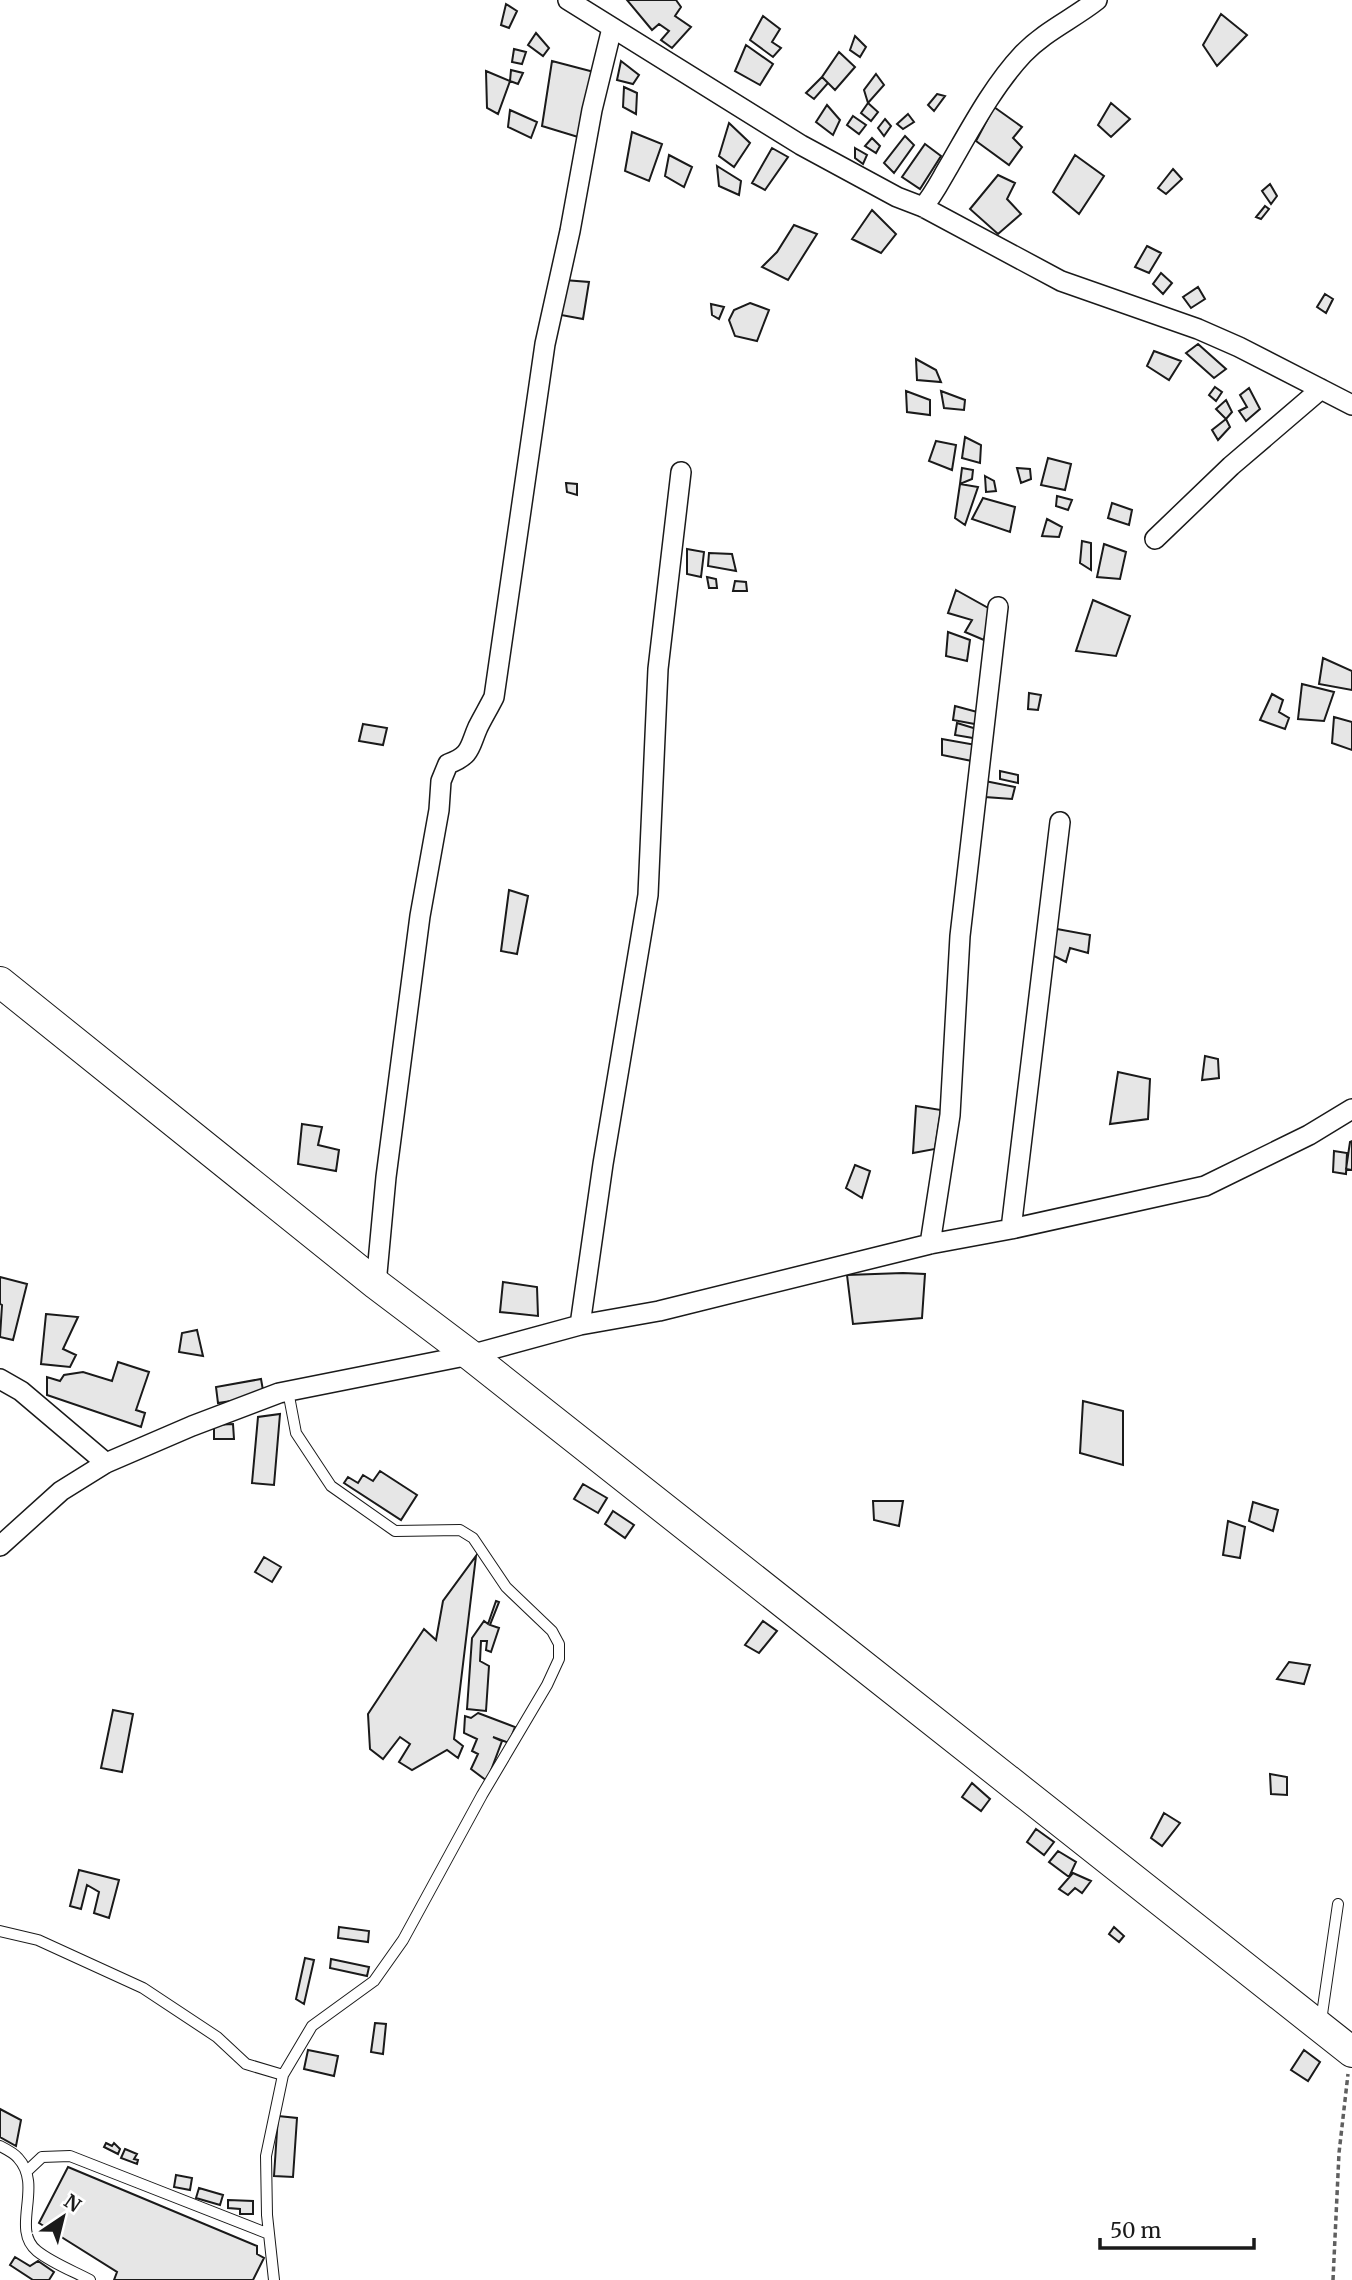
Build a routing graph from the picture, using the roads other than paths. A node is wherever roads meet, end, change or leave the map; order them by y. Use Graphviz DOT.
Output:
graph roads {
  1 [pos="569,0"];
  2 [pos="1097,0"];
  3 [pos="612,28"];
  4 [pos="923,207"];
  5 [pos="1321,388"];
  6 [pos="1352,405"];
  7 [pos="681,472"];
  8 [pos="1155,539"];
  9 [pos="998,607"];
  10 [pos="1060,822"];
  11 [pos="0,982"];
  12 [pos="1352,1109"];
  13 [pos="1011,1229"];
  14 [pos="930,1244"];
  15 [pos="376,1284"];
  16 [pos="580,1325"];
  17 [pos="470,1355"];
  18 [pos="0,1379"];
  19 [pos="288,1391"];
  20 [pos="106,1463"];
  21 [pos="0,1546"];
  22 [pos="1338,1904"];
  23 [pos="0,1931"];
  24 [pos="1320,2029"];
  25 [pos="1351,2051"];
  26 [pos="283,2075"];
  27 [pos="0,2146"];
  28 [pos="26,2172"];
  29 [pos="269,2234"];
  30 [pos="90,2280"];
  31 [pos="274,2280"];
  1 -- 3 [label="street"];
  2 -- 4 [label="street"];
  3 -- 4 [label="street"];
  3 -- 15 [label="street"];
  4 -- 5 [label="street"];
  5 -- 6 [label="street"];
  5 -- 8 [label="street"];
  7 -- 16 [label="street"];
  9 -- 14 [label="street"];
  10 -- 13 [label="street"];
  11 -- 15 [label="main road"];
  12 -- 13 [label="street"];
  13 -- 14 [label="street"];
  14 -- 16 [label="street"];
  15 -- 17 [label="main road"];
  16 -- 17 [label="street"];
  17 -- 19 [label="street"];
  17 -- 24 [label="main road"];
  18 -- 20 [label="street"];
  19 -- 20 [label="street"];
  19 -- 26 [label="lane"];
  20 -- 21 [label="street"];
  22 -- 24 [label="lane"];
  23 -- 26 [label="lane"];
  24 -- 25 [label="main road"];
  26 -- 29 [label="lane"];
  27 -- 28 [label="lane"];
  28 -- 29 [label="lane"];
  28 -- 30 [label="lane"];
  29 -- 31 [label="lane"];
}
